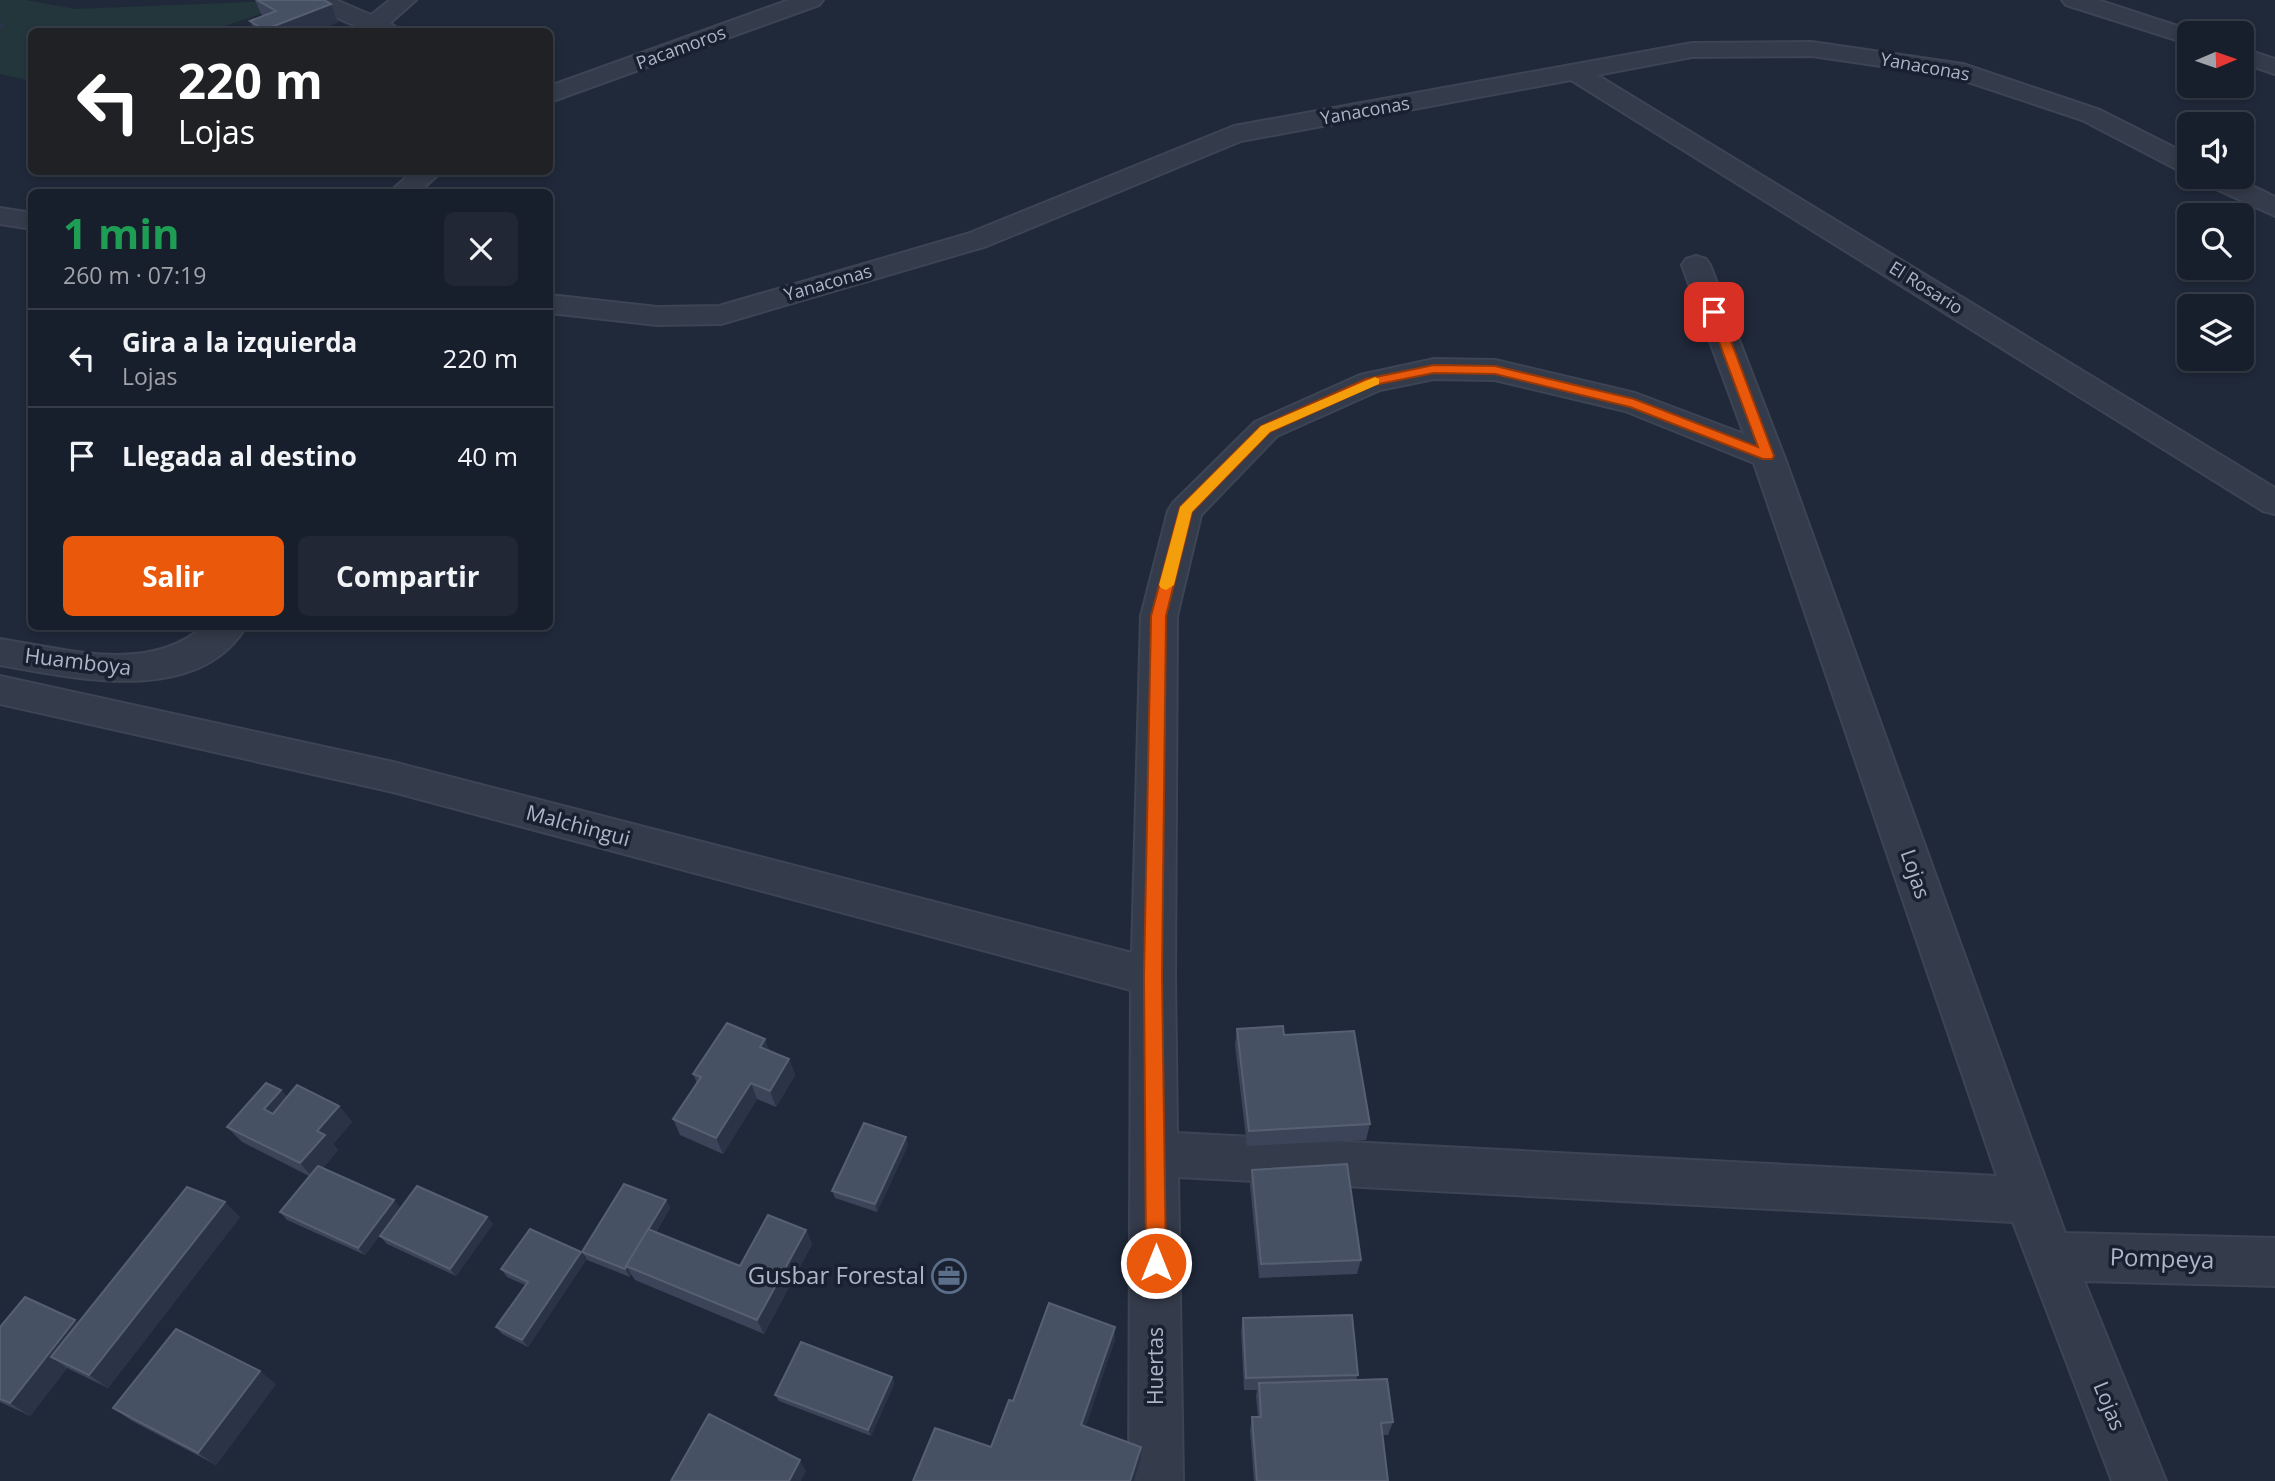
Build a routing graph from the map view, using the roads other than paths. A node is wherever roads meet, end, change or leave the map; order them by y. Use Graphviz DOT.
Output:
graph roads {
  1 [pos="316,0"];
  2 [pos="404,0"];
  3 [pos="811,0"];
  4 [pos="2074,0"];
  5 [pos="383,28"];
  6 [pos="2177,33"];
  7 [pos="2254,59"];
  8 [pos="2275,67"];
  9 [pos="1577,73"];
  10 [pos="553,93"];
  11 [pos="2177,159"];
  12 [pos="424,175"];
  13 [pos="407,189"];
  14 [pos="2237,189"];
  15 [pos="2275,208"];
  16 [pos="0,216"];
  17 [pos="28,220"];
  18 [pos="1696,265"];
  19 [pos="553,304"];
  20 [pos="1768,456"];
  21 [pos="2275,503"];
  22 [pos="225,630"];
  23 [pos="0,652"];
  24 [pos="0,690"];
  25 [pos="1153,976"];
  26 [pos="1156,1154"];
  27 [pos="2029,1200"];
  28 [pos="2049,1256"];
  29 [pos="2275,1262"];
  30 [pos="1156,1481"];
  31 [pos="2139,1481"];
  1 -- 5 [label="street"];
  2 -- 5 [label="street"];
  3 -- 10 [label="street, Pacamoros"];
  4 -- 6 [label="street"];
  7 -- 8 [label="street"];
  9 -- 11 [label="street, Yanaconas"];
  9 -- 19 [label="street, Yanaconas"];
  9 -- 21 [label="street, El Rosario"];
  12 -- 13 [label="street"];
  14 -- 15 [label="street"];
  16 -- 17 [label="street"];
  18 -- 20 [label="street, Lojas"];
  20 -- 25 [label="street, Huertas"];
  20 -- 27 [label="street, Lojas"];
  22 -- 23 [label="street, Huamboya"];
  24 -- 25 [label="street, Malchingui"];
  25 -- 26 [label="street, Huertas"];
  26 -- 27 [label="street"];
  26 -- 30 [label="street, Huertas"];
  27 -- 28 [label="street, Lojas"];
  28 -- 29 [label="street, Pompeya"];
  28 -- 31 [label="street, Lojas"];
}
